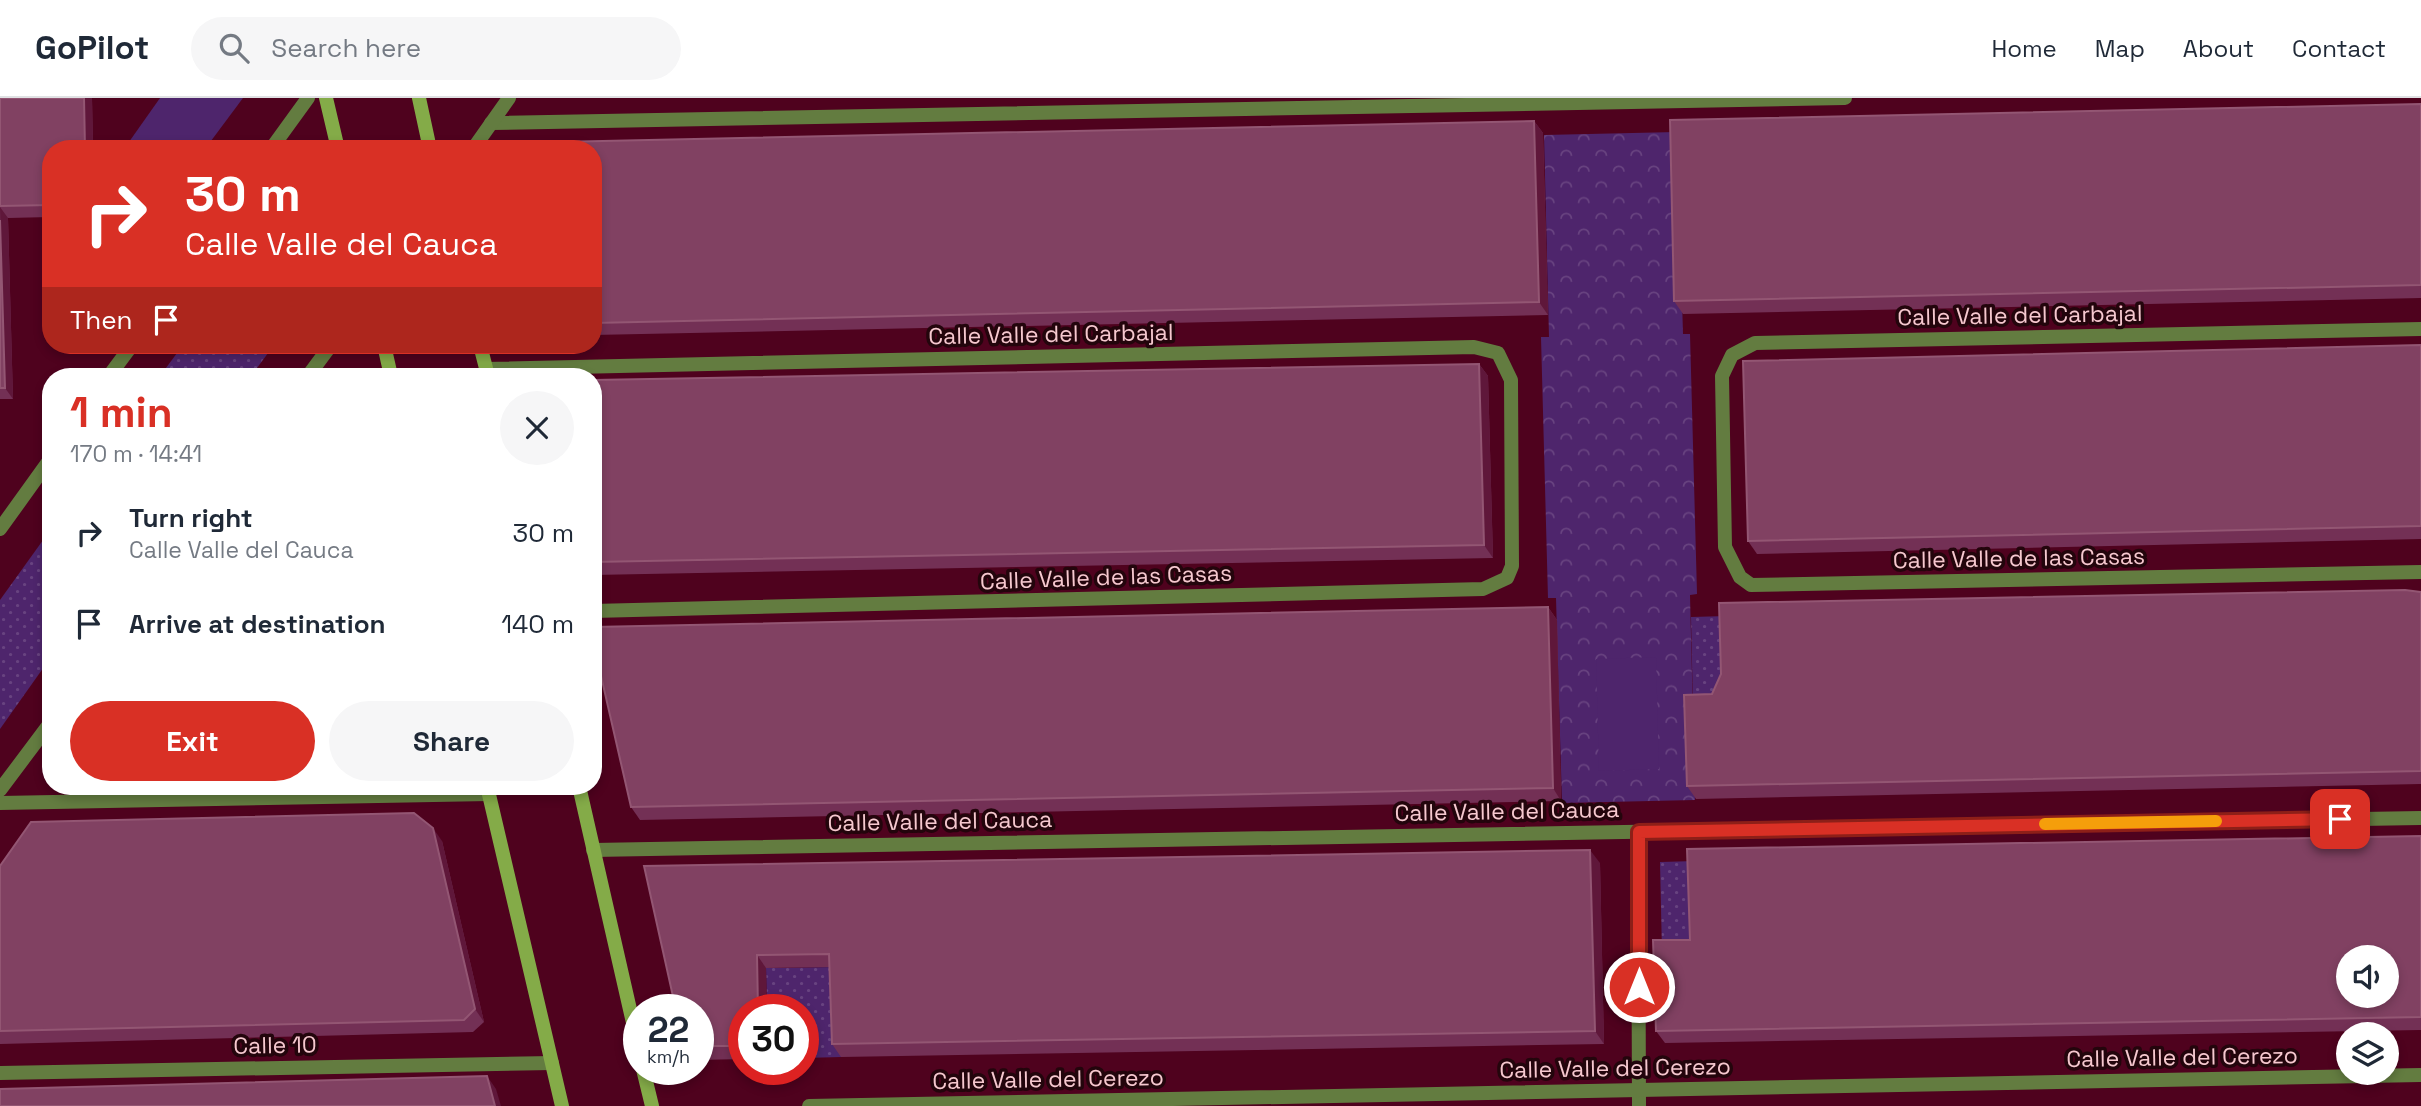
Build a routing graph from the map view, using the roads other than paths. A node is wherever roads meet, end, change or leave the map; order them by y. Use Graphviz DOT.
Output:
graph roads {
  1 [pos="307,98"];
  2 [pos="326,98"];
  3 [pos="419,98"];
  4 [pos="509,98"];
  5 [pos="1846,98"];
  6 [pos="1614,100"];
  7 [pos="491,123"];
  8 [pos="277,140"];
  9 [pos="336,140"];
  10 [pos="428,140"];
  11 [pos="479,140"];
  12 [pos="2421,329"];
  13 [pos="324,354"];
  14 [pos="313,368"];
  15 [pos="602,370"];
  16 [pos="1723,461"];
  17 [pos="1512,468"];
  18 [pos="42,471"];
  19 [pos="0,530"];
  20 [pos="2421,572"];
  21 [pos="602,611"];
  22 [pos="42,734"];
  23 [pos="0,790"];
  24 [pos="300,795"];
  25 [pos="489,795"];
  26 [pos="581,795"];
  27 [pos="0,803"];
  28 [pos="2421,818"];
  29 [pos="1639,832"];
  30 [pos="593,850"];
  31 [pos="626,994"];
  32 [pos="552,1063"];
  33 [pos="0,1073"];
  34 [pos="2421,1076"];
  35 [pos="647,1085"];
  36 [pos="1639,1090"];
  37 [pos="562,1106"];
  38 [pos="652,1106"];
  39 [pos="809,1106"];
  40 [pos="1639,1106"];
  1 -- 8 [label="street"];
  2 -- 9 [label="main road"];
  3 -- 10 [label="main road"];
  4 -- 7 [label="street"];
  5 -- 6 [label="street"];
  6 -- 7 [label="street"];
  7 -- 11 [label="street"];
  12 -- 16 [label="street, Calle Valle del Carbajal"];
  13 -- 14 [label="street"];
  15 -- 17 [label="street, Calle Valle del Carbajal"];
  16 -- 20 [label="street, Calle Valle de las Casas"];
  17 -- 21 [label="street, Calle Valle de las Casas"];
  18 -- 19 [label="street"];
  22 -- 23 [label="street"];
  24 -- 27 [label="street"];
  25 -- 32 [label="main road"];
  26 -- 30 [label="main road"];
  28 -- 29 [label="street, Calle Valle del Cauca"];
  29 -- 30 [label="street, Calle Valle del Cauca"];
  29 -- 36 [label="street"];
  30 -- 31 [label="main road"];
  32 -- 33 [label="street, Calle 10"];
  32 -- 37 [label="main road"];
  34 -- 36 [label="street, Calle Valle del Cerezo"];
  35 -- 38 [label="main road"];
  36 -- 39 [label="street, Calle Valle del Cerezo"];
  36 -- 40 [label="street"];
}
